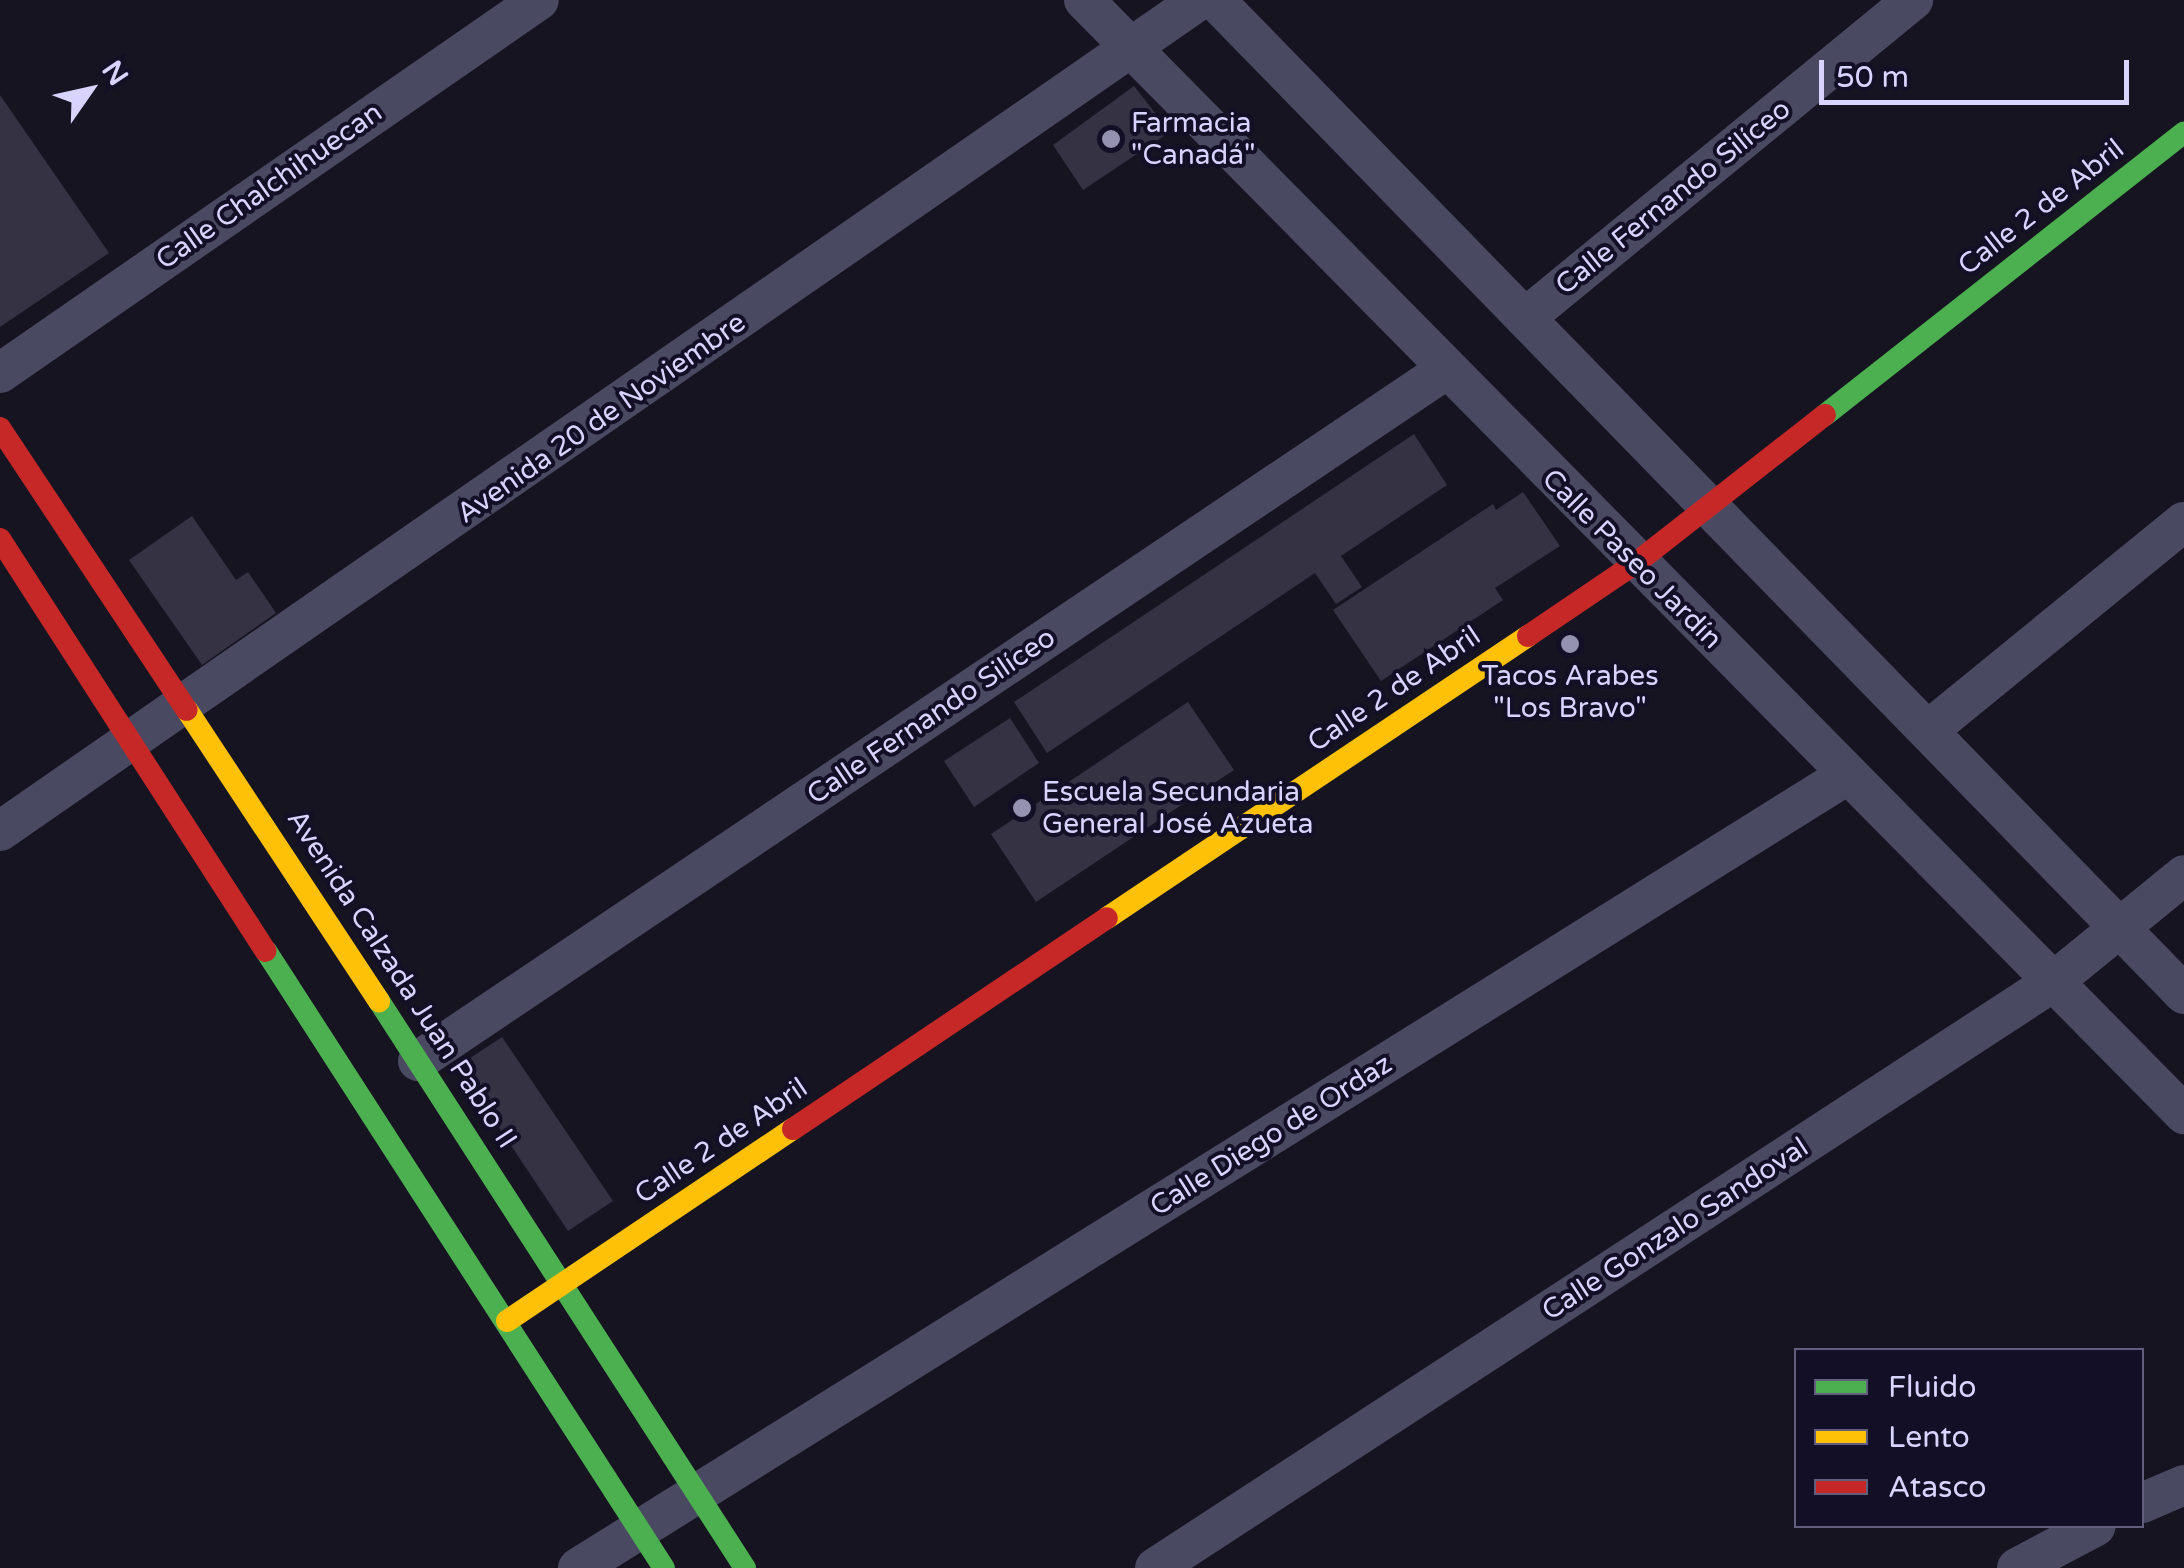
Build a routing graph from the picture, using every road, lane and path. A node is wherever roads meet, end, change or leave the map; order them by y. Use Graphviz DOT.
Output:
graph roads {
  1 [pos="539,0"];
  2 [pos="1084,0"];
  3 [pos="1199,0"];
  4 [pos="1215,0"];
  5 [pos="1913,0"];
  6 [pos="1133,50"];
  7 [pos="2184,133"];
  8 [pos="1525,318"];
  9 [pos="1444,371"];
  10 [pos="0,373"];
  11 [pos="0,428"];
  12 [pos="1707,508"];
  13 [pos="2184,522"];
  14 [pos="0,539"];
  15 [pos="1636,562"];
  16 [pos="187,704"];
  17 [pos="1931,728"];
  18 [pos="130,743"];
  19 [pos="1844,777"];
  20 [pos="0,831"];
  21 [pos="2184,875"];
  22 [pos="2118,928"];
  23 [pos="2053,982"];
  24 [pos="2184,994"];
  25 [pos="418,1060"];
  26 [pos="2184,1114"];
  27 [pos="565,1282"];
  28 [pos="507,1321"];
  29 [pos="2184,1485"];
  30 [pos="698,1493"];
  31 [pos="2144,1502"];
  32 [pos="2092,1528"];
  33 [pos="640,1530"];
  34 [pos="578,1568"];
  35 [pos="664,1568"];
  36 [pos="745,1568"];
  37 [pos="1155,1568"];
  38 [pos="2017,1568"];
  1 -- 10 [label="street, Calle Chalchihuecan"];
  2 -- 6 [label="street, Calle Paseo Jardín"];
  3 -- 6 [label="street, Avenida 20 de Noviembre"];
  4 -- 8 [label="street"];
  5 -- 8 [label="street, Calle Fernando Silíceo"];
  6 -- 9 [label="street, Calle Paseo Jardín"];
  6 -- 16 [label="street, Avenida 20 de Noviembre"];
  7 -- 12 [label="main road, Calle 2 de Abril"];
  8 -- 12 [label="street"];
  9 -- 15 [label="street, Calle Paseo Jardín"];
  9 -- 25 [label="street, Calle Fernando Silíceo"];
  11 -- 16 [label="main road, Avenida Calzada Juan Pablo II"];
  12 -- 15 [label="main road, Calle 2 de Abril"];
  12 -- 17 [label="street"];
  13 -- 17 [label="street"];
  14 -- 18 [label="main road"];
  15 -- 19 [label="street, Calle Paseo Jardín"];
  15 -- 27 [label="main road, Calle 2 de Abril"];
  16 -- 18 [label="street, Avenida 20 de Noviembre"];
  16 -- 25 [label="main road, Avenida Calzada Juan Pablo II"];
  17 -- 22 [label="street"];
  18 -- 20 [label="street, Avenida 20 de Noviembre"];
  18 -- 28 [label="main road"];
  19 -- 23 [label="street, Calle Paseo Jardín"];
  19 -- 30 [label="street, Calle Diego de Ordaz"];
  21 -- 22 [label="street, Calle Gonzalo Sandoval"];
  22 -- 23 [label="street, Calle Gonzalo Sandoval"];
  22 -- 24 [label="street"];
  23 -- 26 [label="street, Calle Paseo Jardín"];
  23 -- 37 [label="street, Calle Gonzalo Sandoval"];
  25 -- 27 [label="main road, Avenida Calzada Juan Pablo II"];
  27 -- 28 [label="main road, Calle 2 de Abril"];
  27 -- 30 [label="main road, Avenida Calzada Juan Pablo II"];
  28 -- 33 [label="main road"];
  29 -- 31 [label="street"];
  30 -- 33 [label="street, Calle Diego de Ordaz"];
  30 -- 36 [label="main road, Avenida Calzada Juan Pablo II"];
  32 -- 38 [label="street"];
  33 -- 34 [label="street, Calle Diego de Ordaz"];
  33 -- 35 [label="main road"];
}
